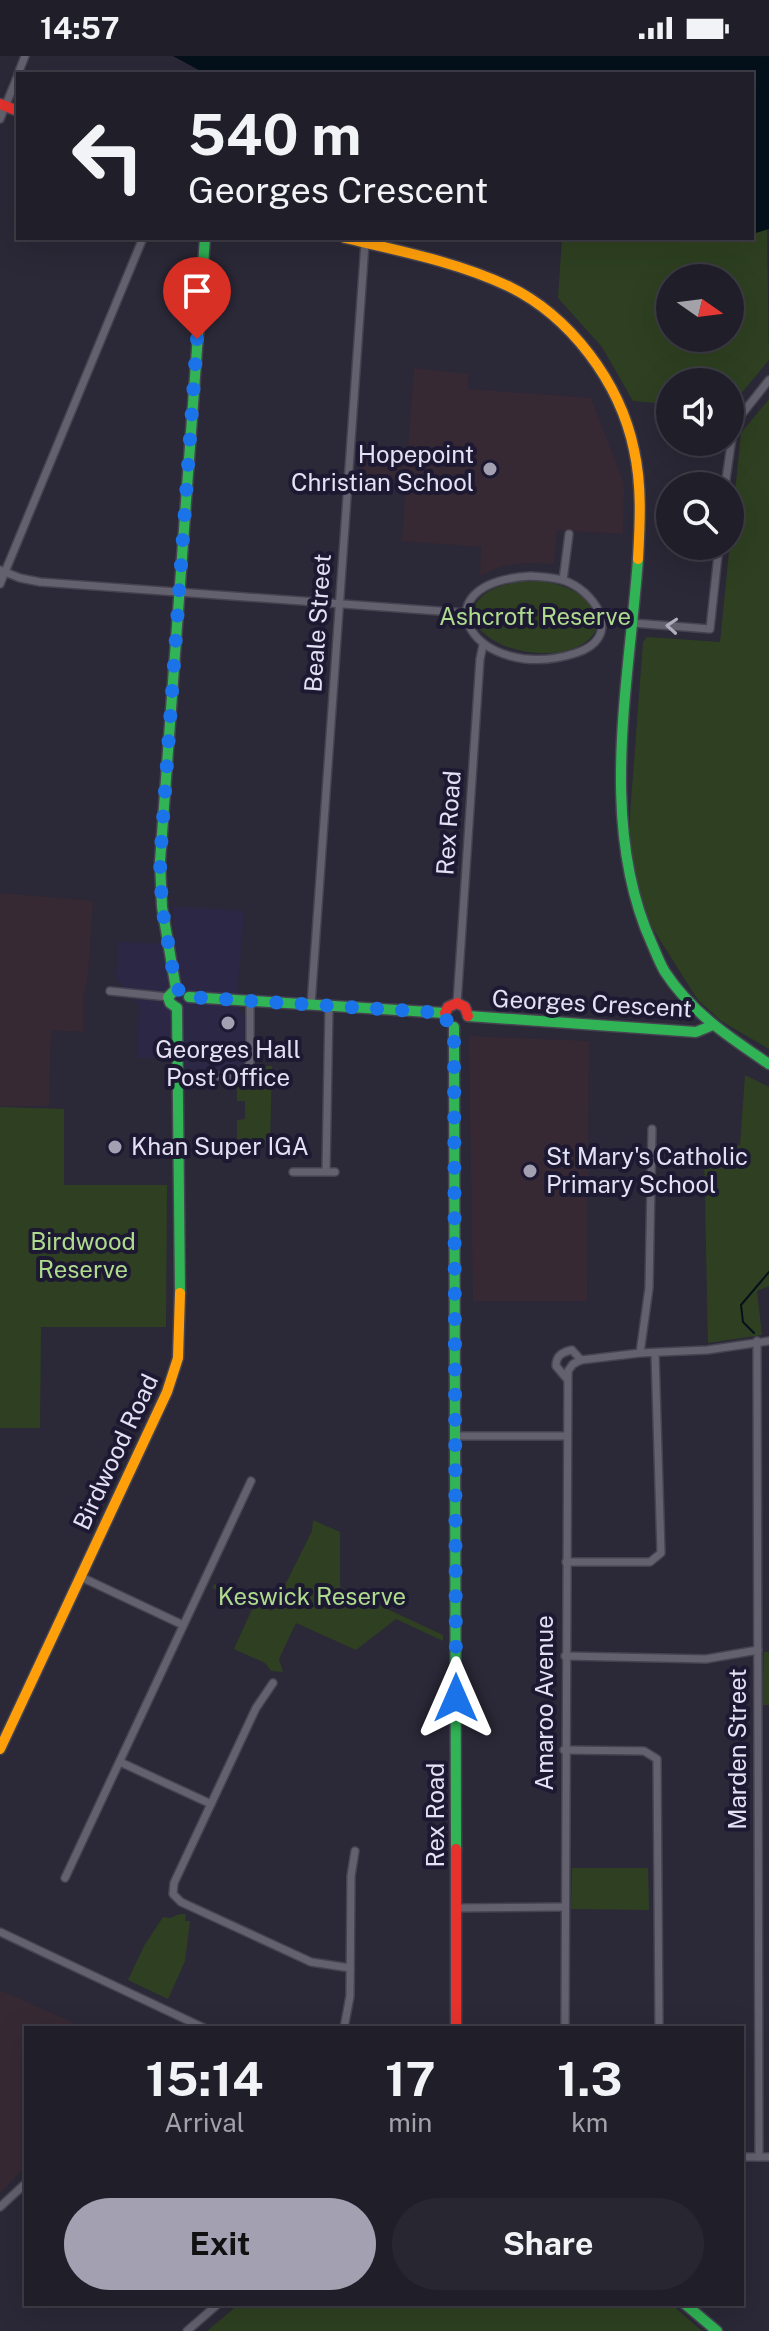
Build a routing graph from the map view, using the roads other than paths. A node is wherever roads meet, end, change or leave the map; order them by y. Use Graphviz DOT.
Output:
graph roads {
  1 [pos="16,78"];
  2 [pos="3,105"];
  3 [pos="0,119"];
  4 [pos="142,240"];
  5 [pos="205,240"];
  6 [pos="353,240"];
  7 [pos="365,243"];
  8 [pos="769,380"];
  9 [pos="727,472"];
  10 [pos="569,534"];
  11 [pos="717,560"];
  12 [pos="2,571"];
  13 [pos="563,580"];
  14 [pos="0,584"];
  15 [pos="179,592"];
  16 [pos="340,604"];
  17 [pos="466,613"];
  18 [pos="633,623"];
  19 [pos="483,645"];
  20 [pos="110,991"];
  21 [pos="172,993"];
  22 [pos="189,997"];
  23 [pos="250,1001"];
  24 [pos="457,1003"];
  25 [pos="311,1005"];
  26 [pos="329,1007"];
  27 [pos="177,1008"];
  28 [pos="445,1013"];
  29 [pos="468,1016"];
  30 [pos="713,1025"];
  31 [pos="454,1027"];
  32 [pos="769,1064"];
  33 [pos="179,1076"];
  34 [pos="652,1129"];
  35 [pos="326,1171"];
  36 [pos="293,1172"];
  37 [pos="335,1172"];
  38 [pos="757,1341"];
  39 [pos="769,1341"];
  40 [pos="640,1353"];
  41 [pos="655,1353"];
  42 [pos="581,1360"];
  43 [pos="567,1379"];
  44 [pos="456,1436"];
  45 [pos="567,1436"];
  46 [pos="758,1443"];
  47 [pos="769,1444"];
  48 [pos="251,1481"];
  49 [pos="566,1562"];
  50 [pos="81,1577"];
  51 [pos="183,1625"];
  52 [pos="758,1650"];
  53 [pos="565,1656"];
  54 [pos="273,1683"];
  55 [pos="0,1749"];
  56 [pos="564,1750"];
  57 [pos="120,1762"];
  58 [pos="211,1804"];
  59 [pos="355,1851"];
  60 [pos="758,1851"];
  61 [pos="769,1852"];
  62 [pos="65,1878"];
  63 [pos="175,1898"];
  64 [pos="168,1905"];
  65 [pos="564,1907"];
  66 [pos="456,1908"];
  67 [pos="0,1932"];
  68 [pos="758,1956"];
  69 [pos="769,1956"];
  70 [pos="350,1968"];
  71 [pos="200,2026"];
  72 [pos="344,2026"];
  73 [pos="456,2026"];
  74 [pos="565,2026"];
  75 [pos="659,2026"];
  76 [pos="758,2062"];
  77 [pos="769,2062"];
  78 [pos="744,2157"];
  79 [pos="759,2157"];
  80 [pos="769,2157"];
  81 [pos="24,2185"];
  82 [pos="0,2207"];
  83 [pos="216,2306"];
  84 [pos="687,2306"];
  85 [pos="187,2331"];
  86 [pos="717,2331"];
  1 -- 2 [label="street"];
  2 -- 3 [label="street"];
  4 -- 12 [label="street"];
  5 -- 15 [label="main road"];
  6 -- 7 [label="main road"];
  7 -- 16 [label="street, Beale Street"];
  7 -- 18 [label="main road"];
  8 -- 9 [label="street"];
  10 -- 13 [label="street"];
  11 -- 18 [label="street, one-way"];
  12 -- 14 [label="street"];
  12 -- 15 [label="street"];
  13 -- 17 [label="street"];
  13 -- 19 [label="street"];
  15 -- 16 [label="street"];
  15 -- 21 [label="main road"];
  16 -- 17 [label="street"];
  16 -- 25 [label="street, Beale Street"];
  17 -- 19 [label="street"];
  18 -- 30 [label="main road"];
  19 -- 24 [label="street, Rex Road"];
  20 -- 21 [label="street"];
  21 -- 22 [label="main road"];
  21 -- 27 [label="main road"];
  22 -- 23 [label="main road"];
  22 -- 27 [label="main road"];
  23 -- 25 [label="main road"];
  23 -- 33 [label="street"];
  24 -- 28 [label="main road"];
  24 -- 29 [label="main road"];
  25 -- 26 [label="main road"];
  26 -- 28 [label="main road"];
  26 -- 35 [label="street"];
  27 -- 33 [label="main road, Birdwood Road"];
  28 -- 31 [label="main road"];
  29 -- 30 [label="main road, Georges Crescent"];
  29 -- 31 [label="main road"];
  30 -- 32 [label="main road"];
  31 -- 44 [label="main road, Rex Road"];
  33 -- 50 [label="main road, Birdwood Road"];
  34 -- 40 [label="street"];
  35 -- 36 [label="street"];
  35 -- 37 [label="street"];
  38 -- 39 [label="street, Amaroo Avenue"];
  38 -- 41 [label="street, Amaroo Avenue"];
  38 -- 46 [label="street, Marden Street"];
  40 -- 41 [label="street, Amaroo Avenue"];
  40 -- 42 [label="street, Amaroo Avenue"];
  41 -- 49 [label="street"];
  42 -- 43 [label="street"];
  42 -- 43 [label="street, Amaroo Avenue"];
  43 -- 45 [label="street, Amaroo Avenue"];
  44 -- 45 [label="street"];
  44 -- 66 [label="main road, Rex Road"];
  45 -- 49 [label="street, Amaroo Avenue"];
  46 -- 47 [label="street"];
  46 -- 52 [label="street, Marden Street"];
  48 -- 51 [label="street"];
  49 -- 53 [label="street, Amaroo Avenue"];
  50 -- 51 [label="street"];
  50 -- 55 [label="main road, Birdwood Road"];
  51 -- 57 [label="street"];
  52 -- 53 [label="street"];
  52 -- 60 [label="street, Marden Street"];
  53 -- 56 [label="street, Amaroo Avenue"];
  54 -- 58 [label="street"];
  56 -- 65 [label="street, Amaroo Avenue"];
  56 -- 75 [label="street"];
  57 -- 58 [label="street"];
  57 -- 62 [label="street"];
  58 -- 63 [label="street"];
  59 -- 70 [label="street"];
  60 -- 61 [label="street"];
  60 -- 68 [label="street, Marden Street"];
  63 -- 64 [label="street"];
  63 -- 70 [label="street"];
  65 -- 66 [label="street"];
  65 -- 74 [label="street, Amaroo Avenue"];
  66 -- 73 [label="main road, Rex Road"];
  67 -- 71 [label="street"];
  68 -- 69 [label="street"];
  68 -- 76 [label="street, Marden Street"];
  70 -- 72 [label="street"];
  76 -- 77 [label="street"];
  76 -- 79 [label="street, Marden Street"];
  78 -- 79 [label="street"];
  79 -- 80 [label="street"];
  81 -- 82 [label="street"];
  83 -- 85 [label="street"];
  84 -- 86 [label="main road"];
}
